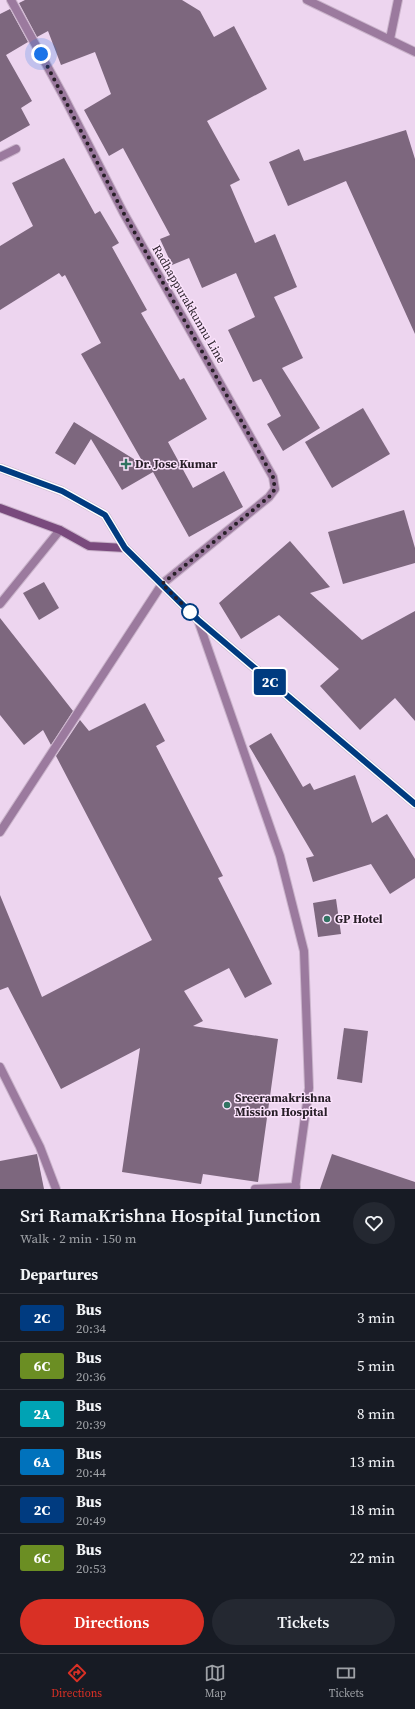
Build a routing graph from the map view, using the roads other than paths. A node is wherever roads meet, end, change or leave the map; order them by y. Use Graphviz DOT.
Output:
graph roads {
  1 [pos="11,0"];
  2 [pos="307,0"];
  3 [pos="398,0"];
  4 [pos="390,39"];
  5 [pos="415,52"];
  6 [pos="16,149"];
  7 [pos="0,157"];
  8 [pos="0,468"];
  9 [pos="0,508"];
  10 [pos="60,530"];
  11 [pos="125,548"];
  12 [pos="162,584"];
  13 [pos="0,604"];
  14 [pos="198,620"];
  15 [pos="415,804"];
  16 [pos="0,832"];
  17 [pos="0,1067"];
  18 [pos="296,1188"];
  19 [pos="56,1189"];
  20 [pos="255,1189"];
  1 -- 12 [label="street, Radhappurakkunnu Line"];
  2 -- 4 [label="street"];
  3 -- 4 [label="street"];
  4 -- 5 [label="street"];
  6 -- 7 [label="street"];
  8 -- 11 [label="main road"];
  9 -- 10 [label="main road"];
  10 -- 11 [label="main road"];
  10 -- 13 [label="street"];
  11 -- 12 [label="main road"];
  12 -- 14 [label="main road"];
  12 -- 16 [label="street, Radhappurakkunnu Line"];
  14 -- 15 [label="main road"];
  14 -- 18 [label="street"];
  17 -- 19 [label="street"];
  18 -- 20 [label="street"];
}
